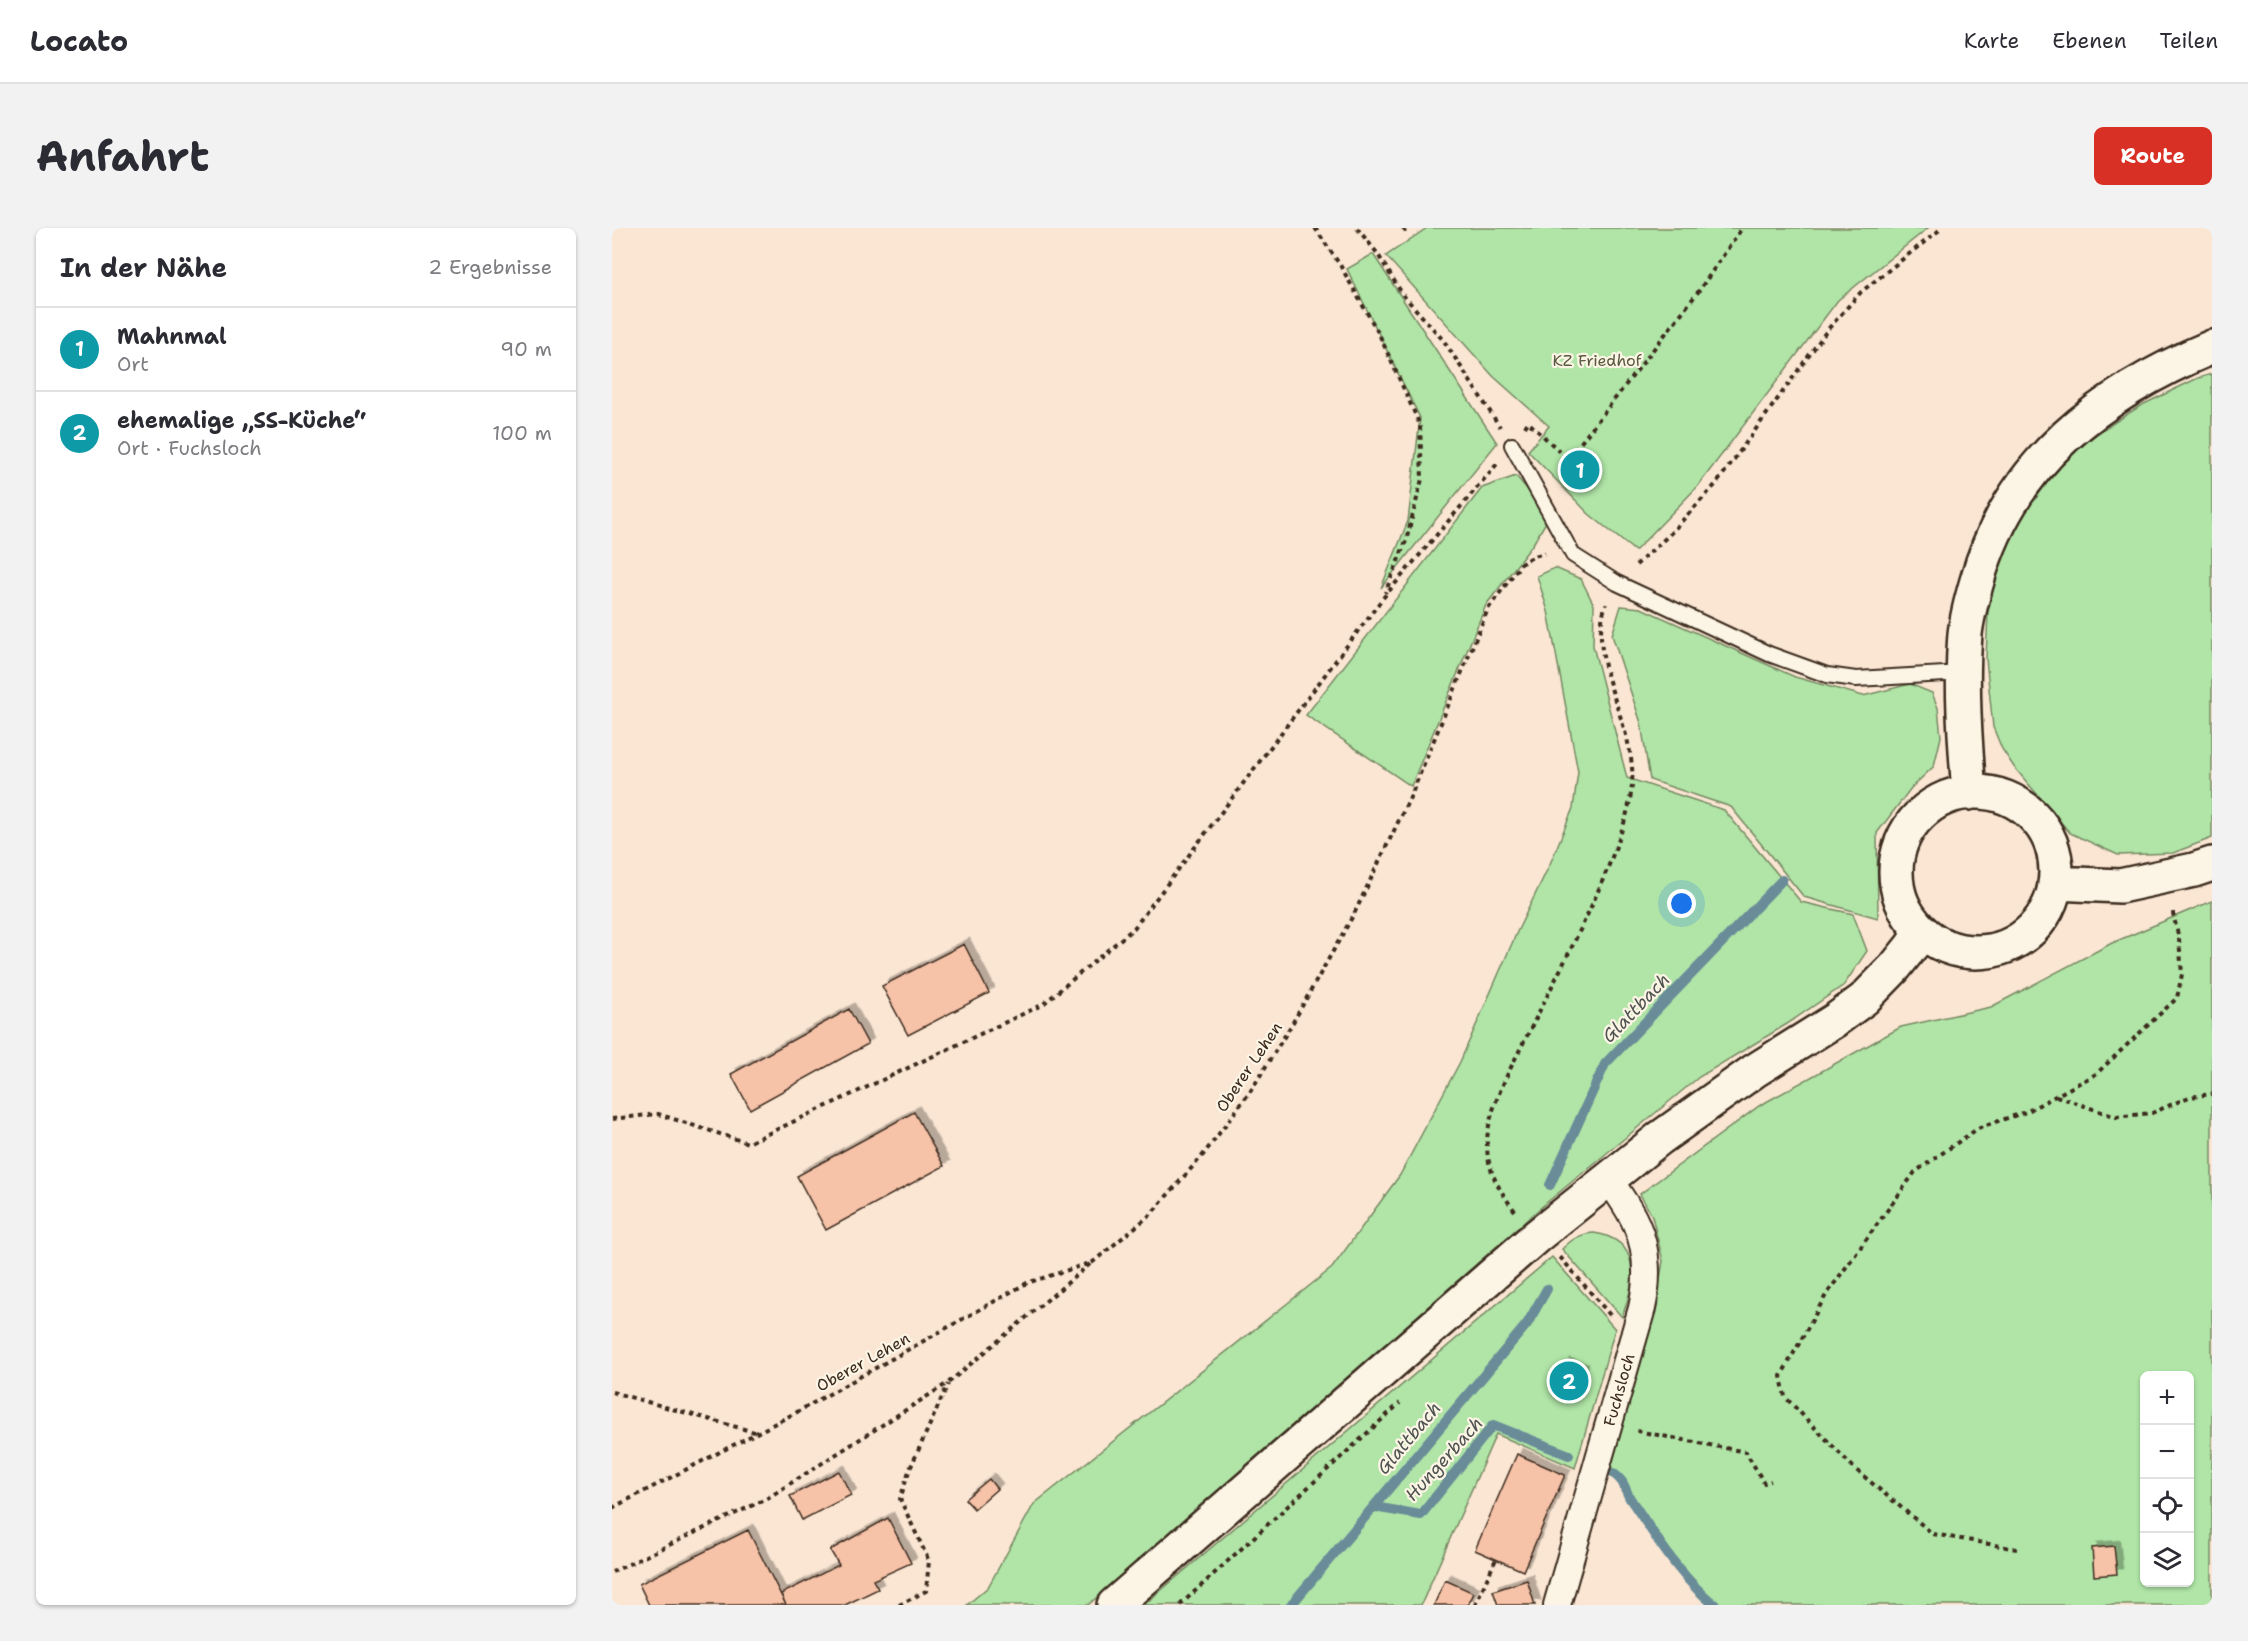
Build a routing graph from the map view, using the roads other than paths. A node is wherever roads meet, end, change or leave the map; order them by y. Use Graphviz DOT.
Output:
graph roads {
  1 [pos="2212,347"];
  2 [pos="1512,445"];
  3 [pos="1964,673"];
  4 [pos="1969,793"];
  5 [pos="2212,864"];
  6 [pos="2055,884"];
  7 [pos="1923,932"];
  8 [pos="1609,1179"];
  9 [pos="1114,1605"];
  10 [pos="1557,1605"];
  1 -- 3 [label="main road"];
  2 -- 3 [label="lane"];
  3 -- 4 [label="main road"];
  4 -- 6 [label="main road"];
  4 -- 7 [label="main road"];
  5 -- 6 [label="main road"];
  6 -- 7 [label="main road"];
  7 -- 8 [label="main road"];
  8 -- 9 [label="main road"];
  8 -- 10 [label="street, Fuchsloch"];
}
